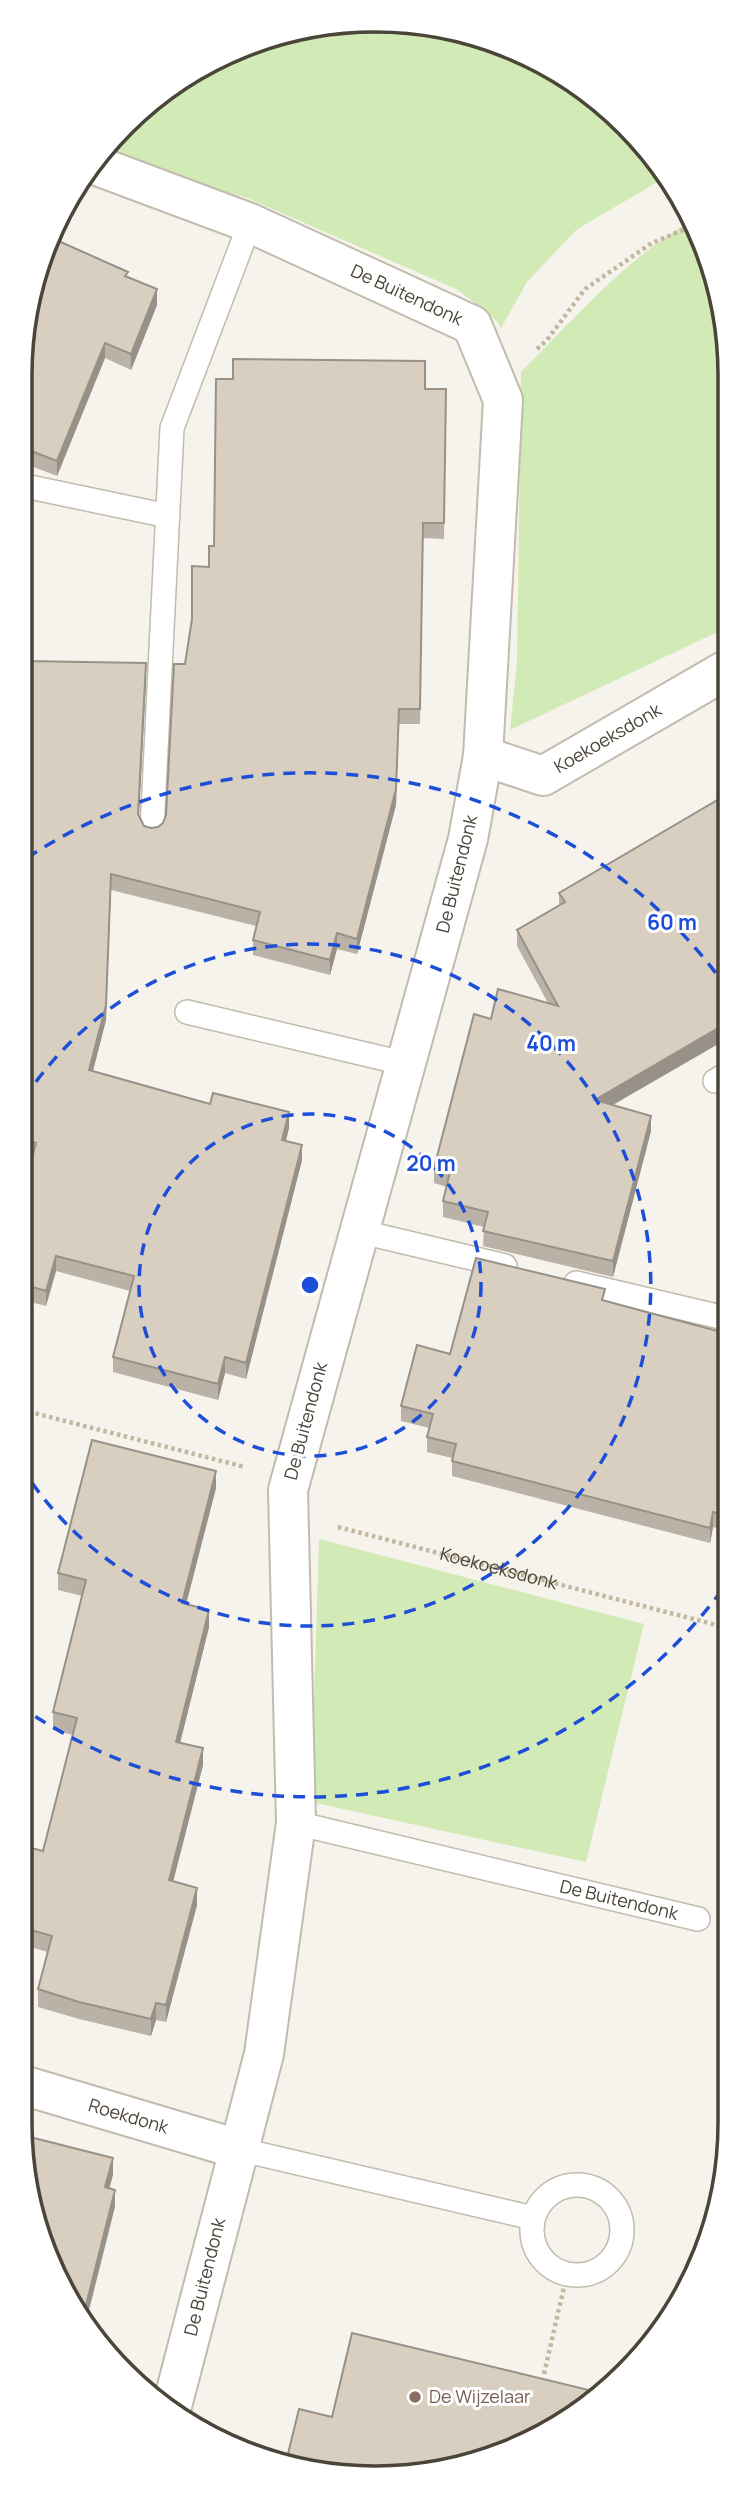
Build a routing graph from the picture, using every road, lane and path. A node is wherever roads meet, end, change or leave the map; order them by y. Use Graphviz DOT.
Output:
graph roads {
  1 [pos="101,167"];
  2 [pos="250,223"];
  3 [pos="685,229"];
  4 [pos="493,376"];
  5 [pos="32,487"];
  6 [pos="168,516"];
  7 [pos="718,675"];
  8 [pos="483,756"];
  9 [pos="152,830"];
  10 [pos="187,1012"];
  11 [pos="407,1064"];
  12 [pos="358,1231"];
  13 [pos="521,1270"];
  14 [pos="548,1276"];
  15 [pos="718,1316"];
  16 [pos="32,1413"];
  17 [pos="288,1490"];
  18 [pos="718,1625"];
  19 [pos="296,1823"];
  20 [pos="698,1919"];
  21 [pos="32,2088"];
  22 [pos="238,2149"];
  23 [pos="533,2218"];
  24 [pos="567,2274"];
  25 [pos="544,2375"];
  26 [pos="173,2400"];
  1 -- 2 [label="street, De Buitendonk"];
  2 -- 4 [label="street, De Buitendonk"];
  2 -- 6 [label="lane"];
  3 -- 4 [label="path"];
  4 -- 8 [label="street, De Buitendonk"];
  5 -- 6 [label="lane"];
  6 -- 9 [label="lane"];
  7 -- 8 [label="street, Koekoeksdonk"];
  8 -- 11 [label="street, De Buitendonk"];
  10 -- 11 [label="lane"];
  11 -- 12 [label="street, De Buitendonk"];
  12 -- 13 [label="lane"];
  12 -- 17 [label="street, De Buitendonk"];
  14 -- 15 [label="lane"];
  16 -- 17 [label="path, Koekoeksdonk"];
  17 -- 18 [label="path, Koekoeksdonk"];
  17 -- 19 [label="street, De Buitendonk"];
  19 -- 20 [label="lane, De Buitendonk"];
  19 -- 22 [label="street, De Buitendonk"];
  21 -- 22 [label="street, Roekdonk"];
  22 -- 23 [label="lane"];
  22 -- 26 [label="street, De Buitendonk"];
  23 -- 24 [label="lane"];
  23 -- 24 [label="lane"];
  24 -- 25 [label="path"];
}
